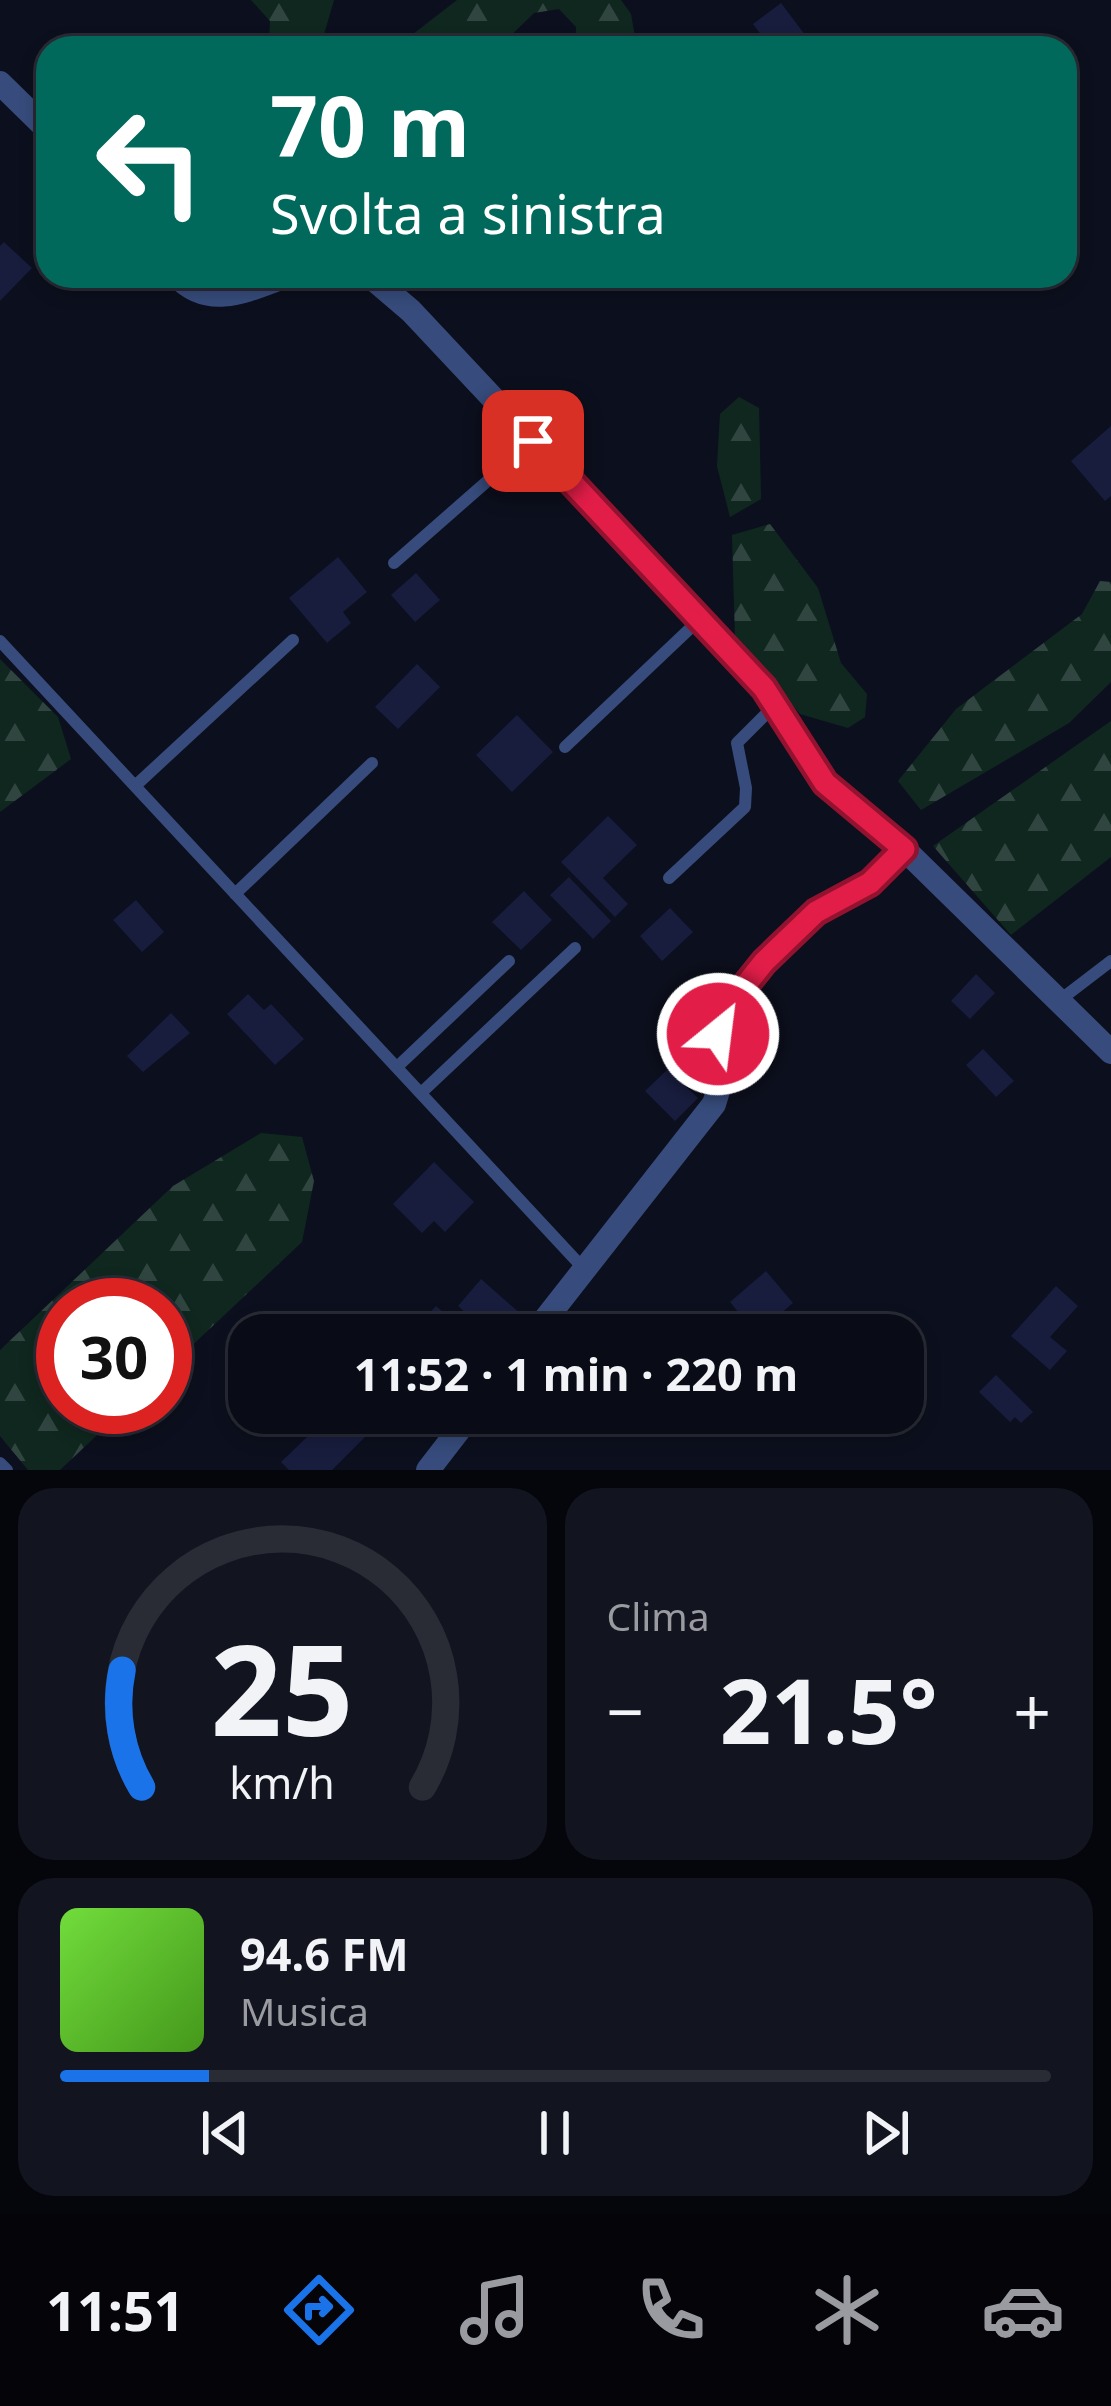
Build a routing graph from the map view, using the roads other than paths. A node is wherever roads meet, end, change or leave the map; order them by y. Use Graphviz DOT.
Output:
graph roads {
  1 [pos="0,83"];
  2 [pos="36,118"];
  3 [pos="189,288"];
  4 [pos="252,288"];
  5 [pos="384,288"];
  6 [pos="533,441"];
  7 [pos="394,563"];
  8 [pos="700,619"];
  9 [pos="293,640"];
  10 [pos="0,641"];
  11 [pos="776,704"];
  12 [pos="565,748"];
  13 [pos="372,763"];
  14 [pos="134,786"];
  15 [pos="904,849"];
  16 [pos="669,878"];
  17 [pos="235,894"];
  18 [pos="575,948"];
  19 [pos="509,961"];
  20 [pos="1111,961"];
  21 [pos="1058,1001"];
  22 [pos="1111,1052"];
  23 [pos="397,1067"];
  24 [pos="421,1093"];
  25 [pos="584,1269"];
  26 [pos="549,1314"];
  27 [pos="456,1434"];
  28 [pos="0,1463"];
  29 [pos="7,1470"];
  30 [pos="428,1470"];
  1 -- 2 [label="street"];
  3 -- 4 [label="street"];
  5 -- 6 [label="street"];
  6 -- 7 [label="lane"];
  6 -- 8 [label="street"];
  8 -- 11 [label="street"];
  8 -- 12 [label="lane"];
  9 -- 14 [label="lane"];
  10 -- 14 [label="lane"];
  11 -- 15 [label="street"];
  11 -- 16 [label="lane"];
  13 -- 17 [label="lane"];
  14 -- 17 [label="lane"];
  15 -- 21 [label="street"];
  15 -- 25 [label="street"];
  17 -- 23 [label="lane"];
  18 -- 24 [label="lane"];
  19 -- 23 [label="lane"];
  20 -- 21 [label="lane"];
  21 -- 22 [label="street"];
  23 -- 24 [label="lane"];
  24 -- 25 [label="lane"];
  25 -- 26 [label="street"];
  27 -- 30 [label="street"];
  28 -- 29 [label="lane"];
}
